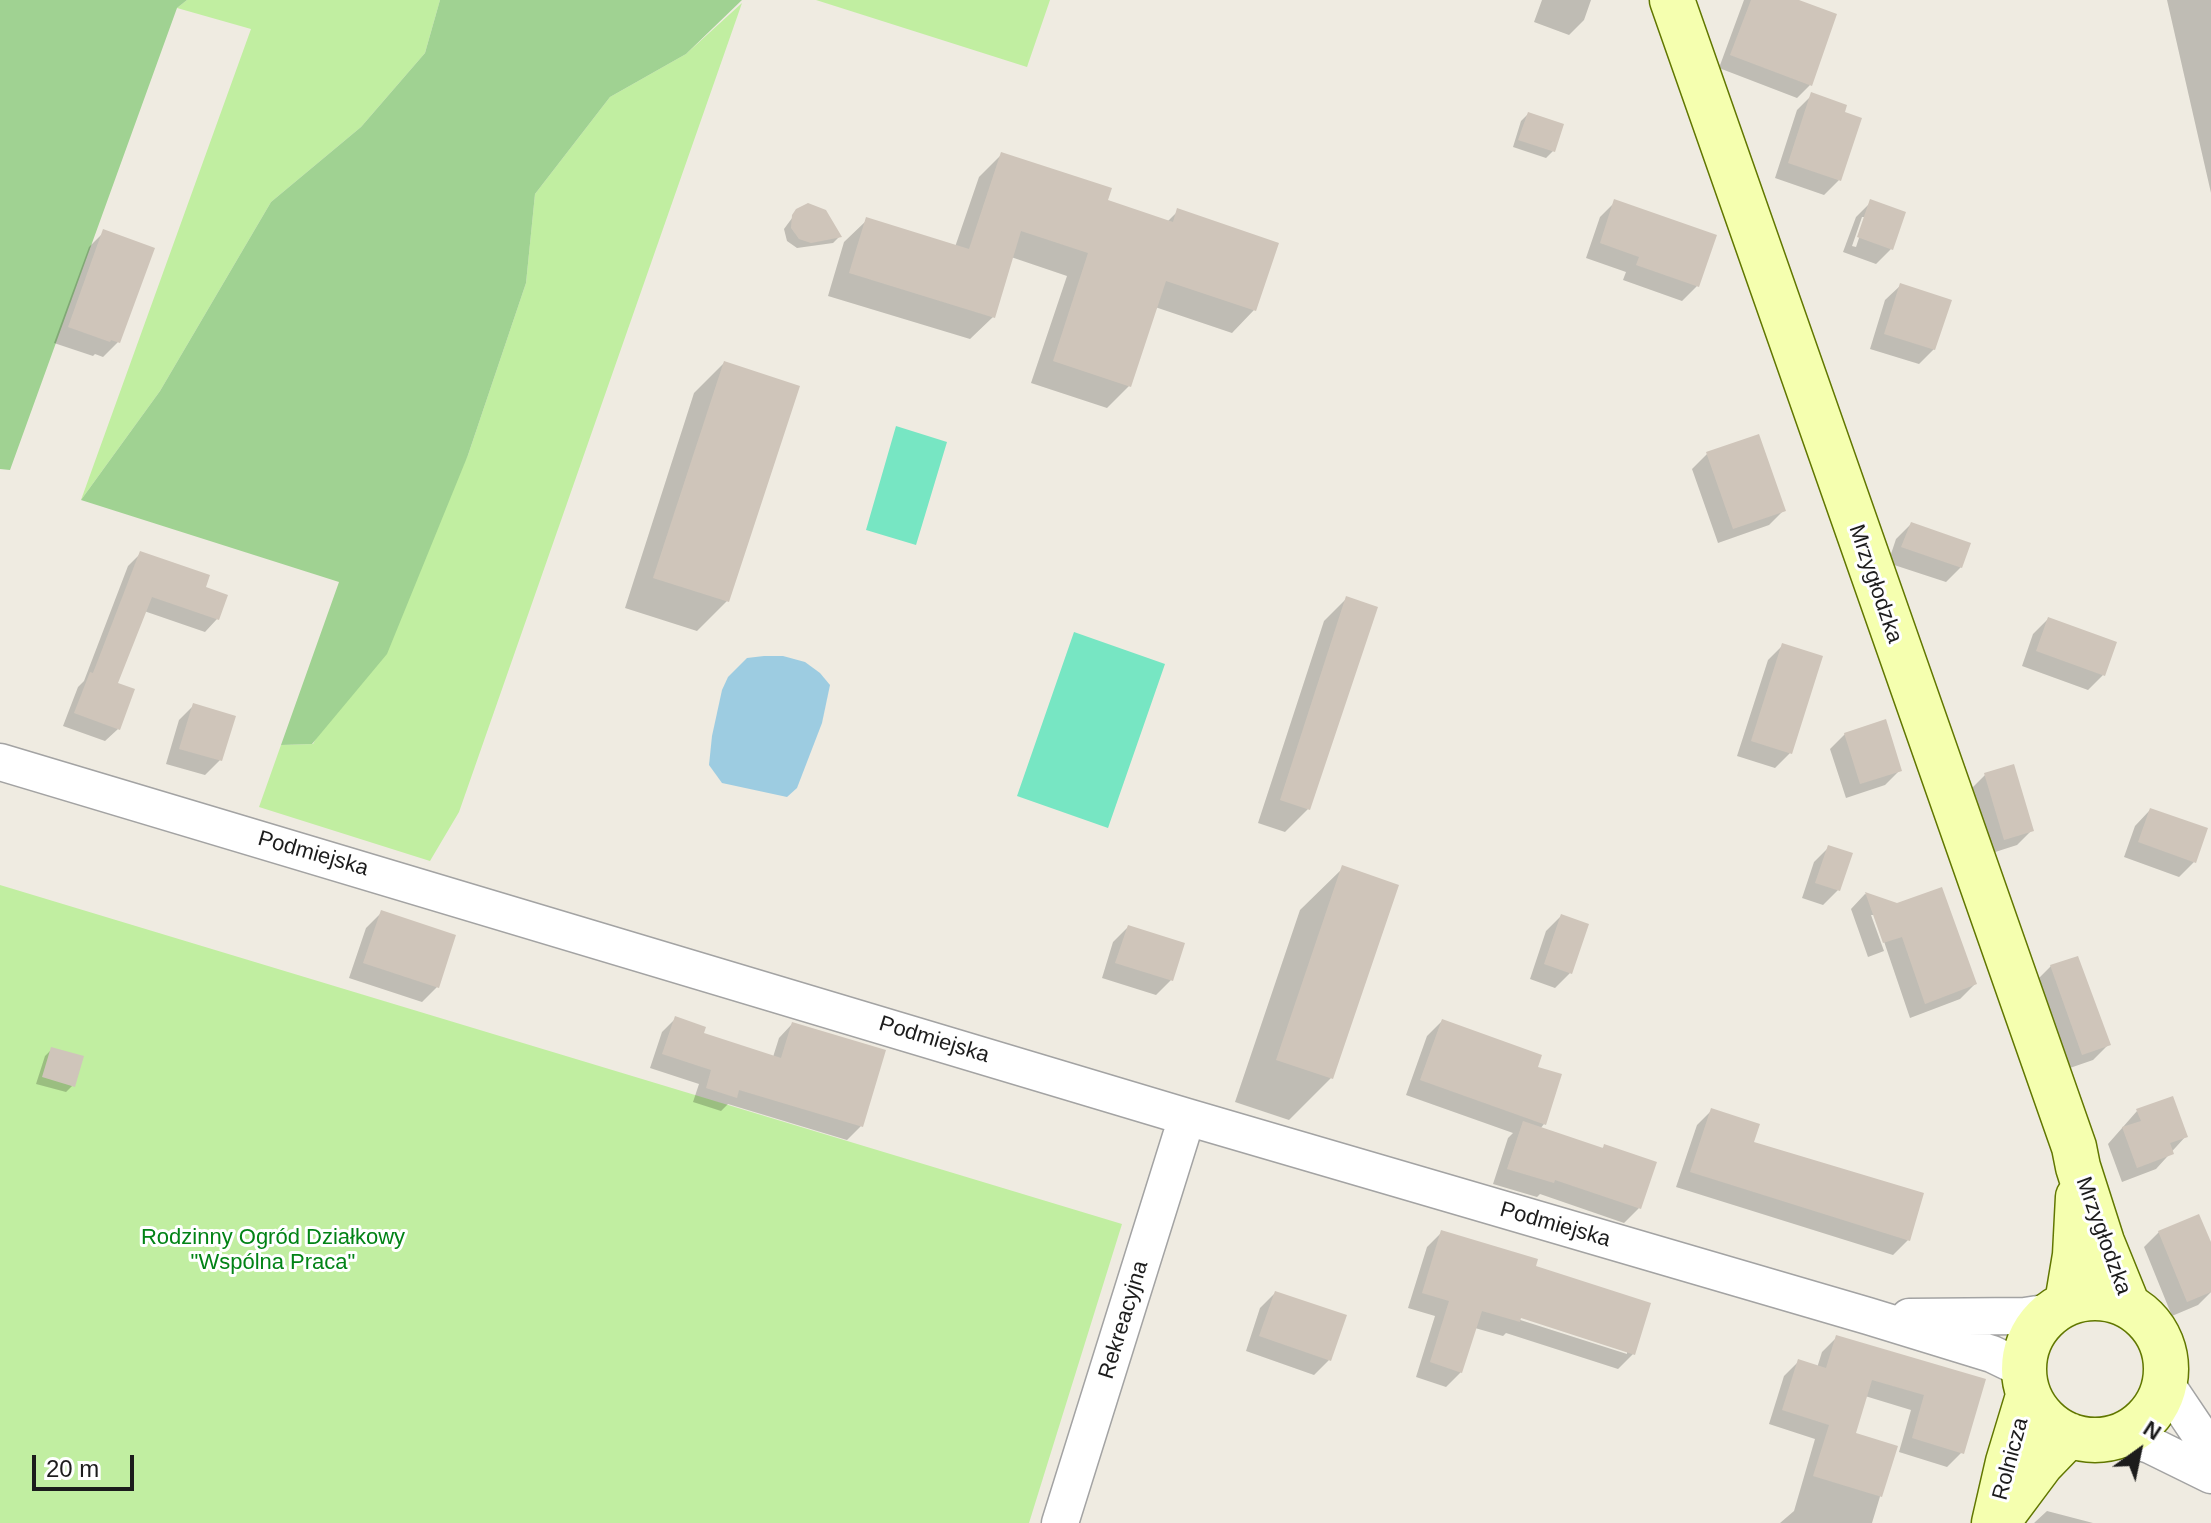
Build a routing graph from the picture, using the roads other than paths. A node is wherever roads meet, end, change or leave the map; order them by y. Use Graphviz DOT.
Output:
graph roads {
  1 [pos="1672,0"];
  2 [pos="0,762"];
  3 [pos="1187,1117"];
  4 [pos="2078,1167"];
  5 [pos="2128,1306"];
  6 [pos="2059,1307"];
  7 [pos="1868,1316"];
  8 [pos="2026,1382"];
  9 [pos="2166,1384"];
  10 [pos="2069,1435"];
  11 [pos="2120,1436"];
  12 [pos="2211,1451"];
  13 [pos="2211,1475"];
  14 [pos="1060,1523"];
  15 [pos="1995,1523"];
  1 -- 4 [label="street, Mrzygłodzka"];
  2 -- 3 [label="street, Podmiejska"];
  3 -- 7 [label="street, Podmiejska"];
  3 -- 14 [label="street, Rekreacyjna"];
  4 -- 5 [label="street, Mrzygłodzka"];
  4 -- 6 [label="street, Mrzygłodzka"];
  5 -- 6 [label="street"];
  5 -- 9 [label="street"];
  6 -- 7 [label="street, Podmiejska"];
  6 -- 8 [label="street"];
  7 -- 8 [label="street, Podmiejska"];
  8 -- 10 [label="street"];
  8 -- 15 [label="street, Rolnicza"];
  9 -- 11 [label="street"];
  9 -- 12 [label="street"];
  10 -- 11 [label="street"];
  10 -- 15 [label="street, Rolnicza"];
  11 -- 13 [label="street"];
}
